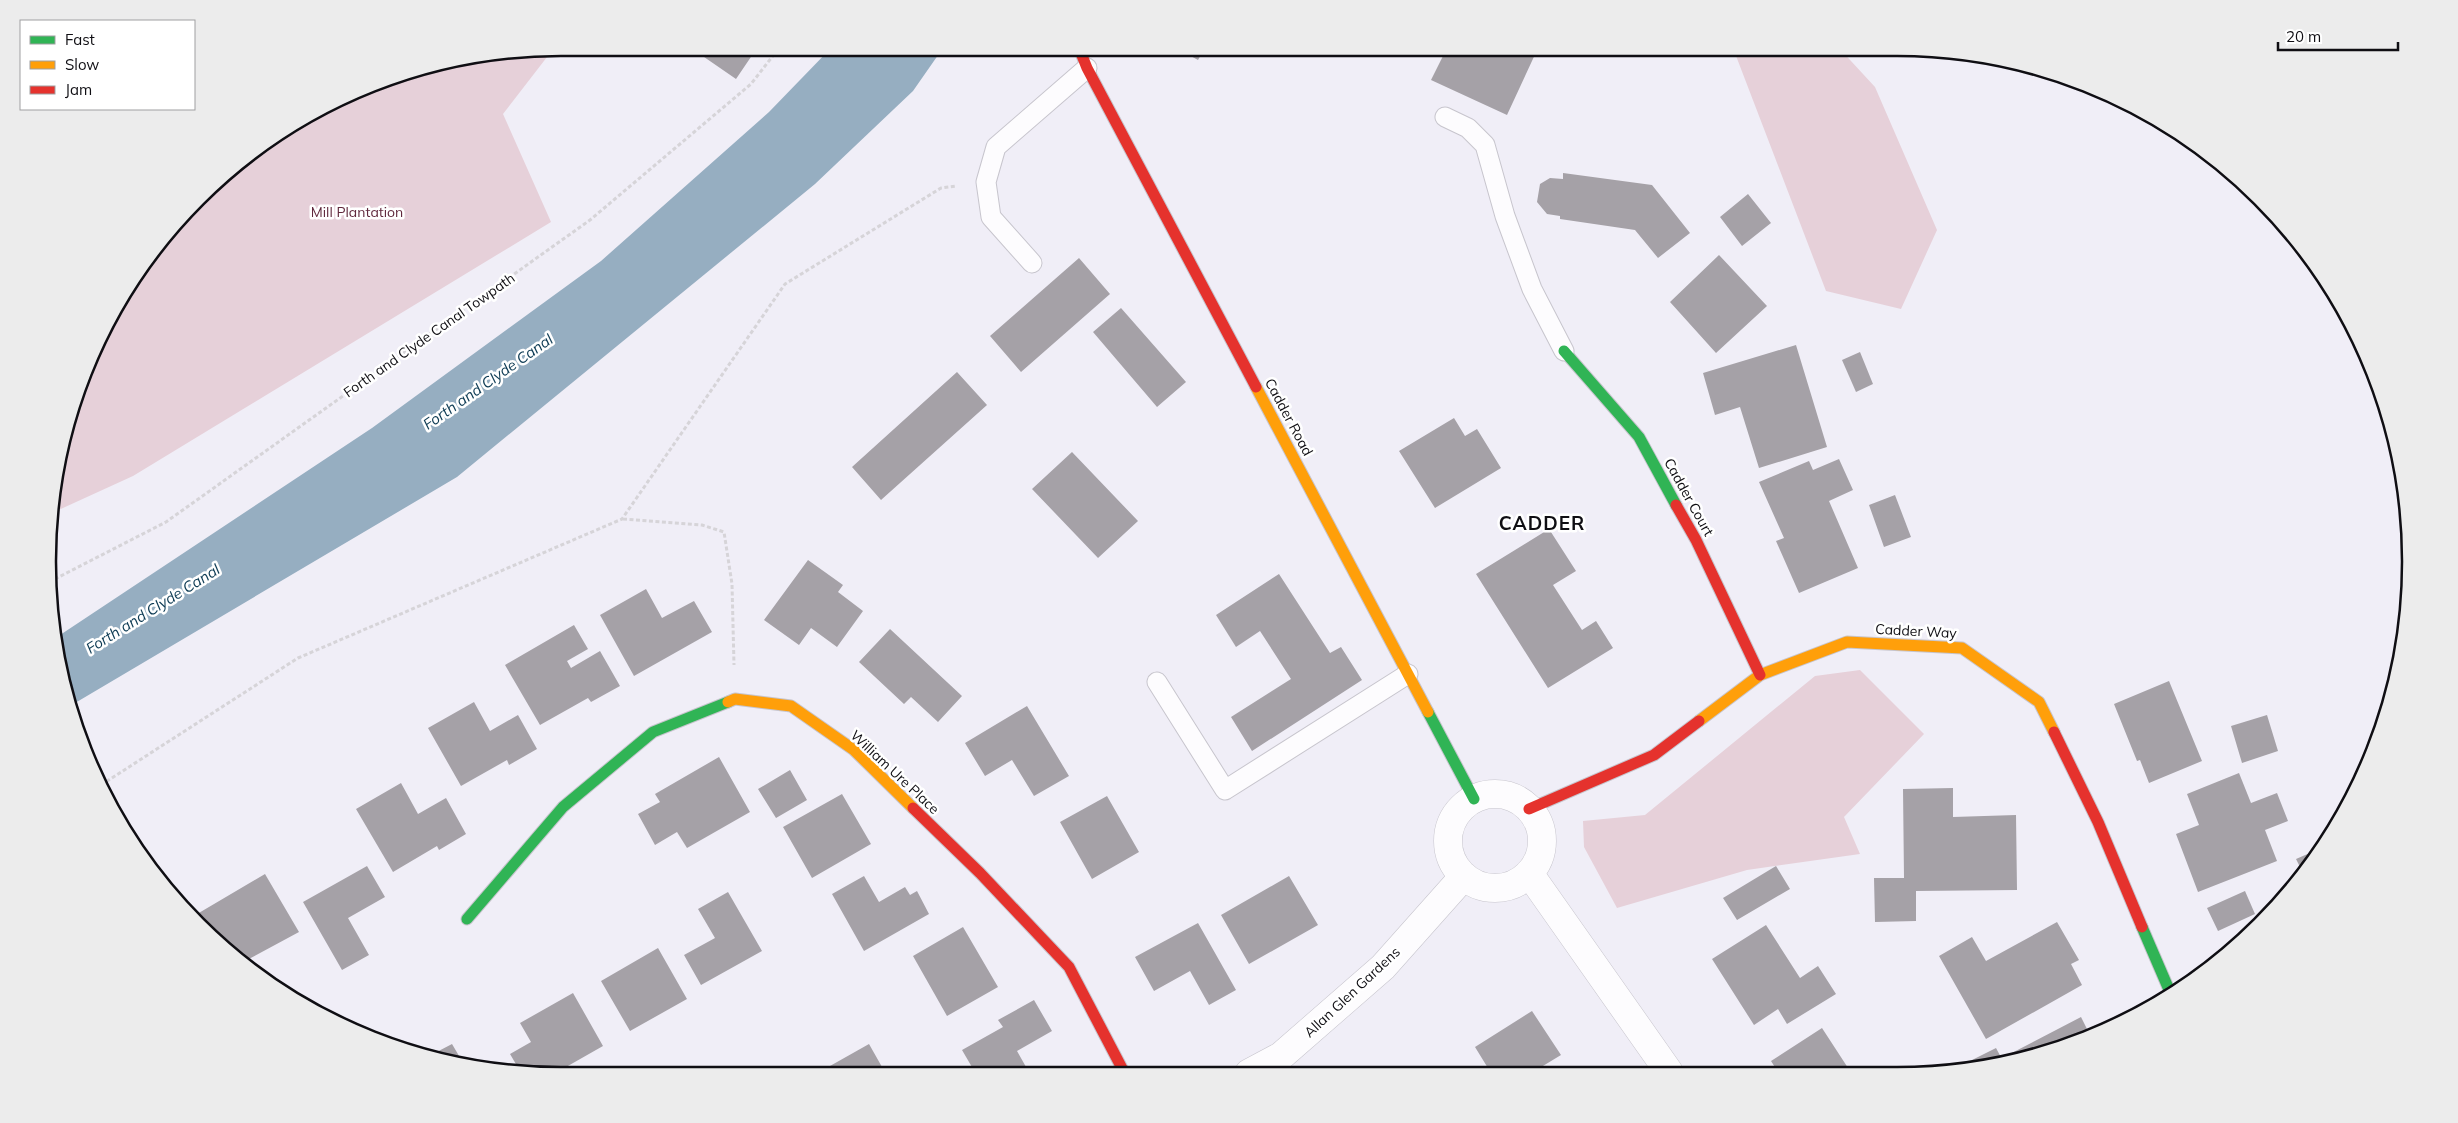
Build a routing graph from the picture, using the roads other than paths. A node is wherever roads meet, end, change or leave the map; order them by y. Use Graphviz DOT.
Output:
graph roads {
  1 [pos="1082,56"];
  2 [pos="1087,68"];
  3 [pos="1445,117"];
  4 [pos="1032,263"];
  5 [pos="1564,351"];
  6 [pos="1408,674"];
  7 [pos="1760,675"];
  8 [pos="1157,682"];
  9 [pos="1474,798"];
  10 [pos="1529,809"];
  11 [pos="1529,873"];
  12 [pos="1464,876"];
  13 [pos="468,919"];
  14 [pos="2168,987"];
  15 [pos="1121,1067"];
  16 [pos="1260,1067"];
  17 [pos="1665,1067"];
  1 -- 2 [label="street, Cadder Road"];
  2 -- 4 [label="lane"];
  2 -- 6 [label="street, Cadder Road"];
  3 -- 5 [label="lane"];
  5 -- 7 [label="street, Cadder Court"];
  6 -- 8 [label="lane"];
  6 -- 9 [label="street, Cadder Road"];
  7 -- 10 [label="street, Cadder Way"];
  7 -- 14 [label="street, Cadder Way"];
  9 -- 10 [label="street"];
  9 -- 12 [label="street"];
  10 -- 11 [label="street"];
  11 -- 12 [label="street"];
  11 -- 17 [label="street"];
  12 -- 16 [label="street, Allan Glen Gardens"];
  13 -- 15 [label="street, William Ure Place"];
}
